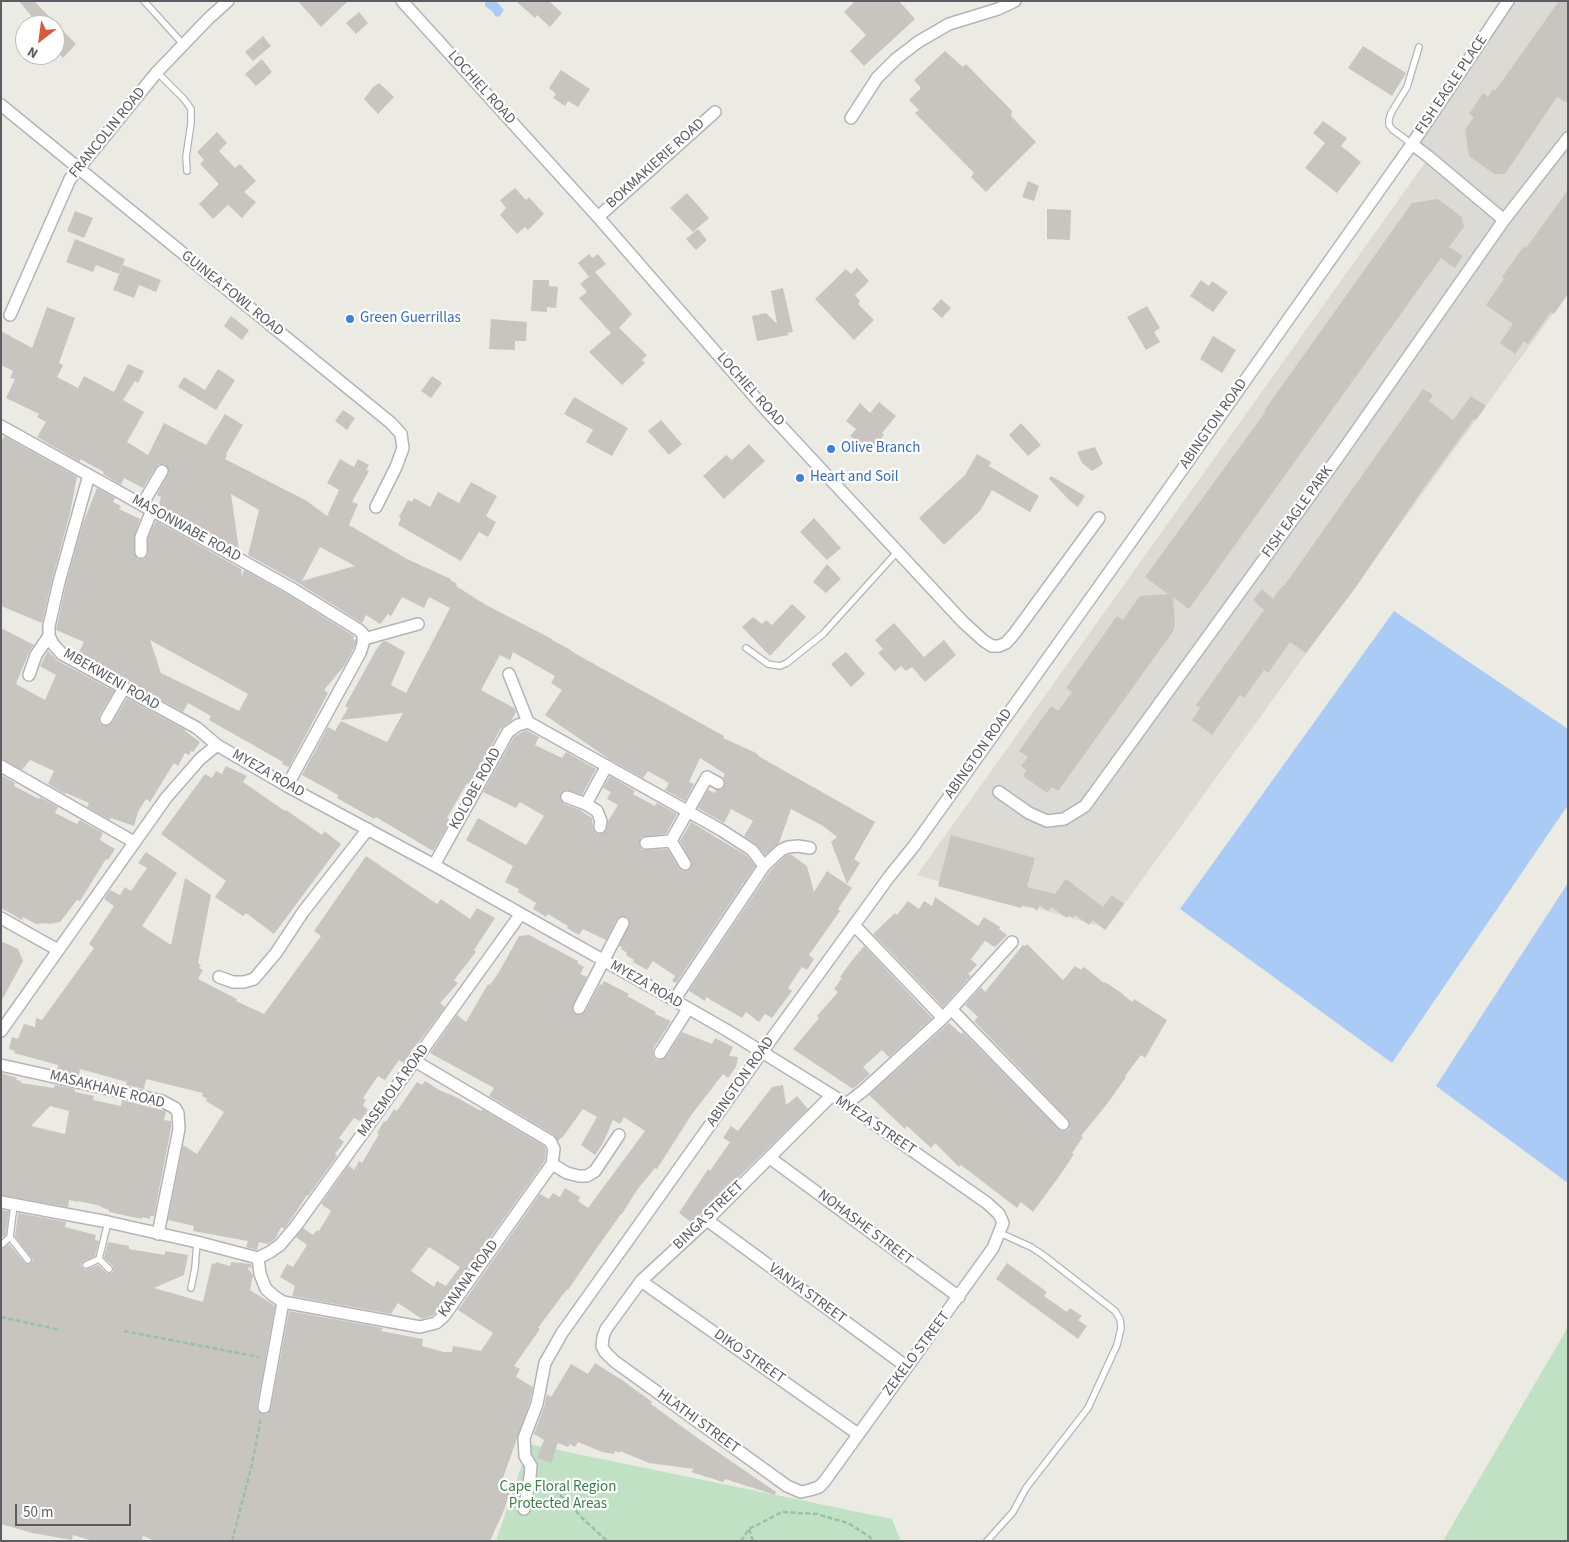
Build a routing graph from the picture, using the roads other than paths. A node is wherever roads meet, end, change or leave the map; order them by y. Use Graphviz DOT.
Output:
graph roads {
  1 [pos="144,1"];
  2 [pos="228,1"];
  3 [pos="402,1"];
  4 [pos="1015,1"];
  5 [pos="1508,1"];
  6 [pos="183,44"];
  7 [pos="1419,47"];
  8 [pos="157,72"];
  9 [pos="1,105"];
  10 [pos="715,112"];
  11 [pos="851,118"];
  12 [pos="1568,138"];
  13 [pos="1412,144"];
  14 [pos="79,169"];
  15 [pos="187,172"];
  16 [pos="598,216"];
  17 [pos="1504,220"];
  18 [pos="10,316"];
  19 [pos="1,426"];
  20 [pos="162,471"];
  21 [pos="89,475"];
  22 [pos="147,507"];
  23 [pos="376,507"];
  24 [pos="1099,518"];
  25 [pos="898,551"];
  26 [pos="141,552"];
  27 [pos="418,624"];
  28 [pos="49,636"];
  29 [pos="364,639"];
  30 [pos="746,648"];
  31 [pos="509,674"];
  32 [pos="29,675"];
  33 [pos="124,688"];
  34 [pos="106,719"];
  35 [pos="528,722"];
  36 [pos="217,745"];
  37 [pos="1,766"];
  38 [pos="606,767"];
  39 [pos="718,783"];
  40 [pos="287,786"];
  41 [pos="999,792"];
  42 [pos="567,797"];
  43 [pos="586,804"];
  44 [pos="688,812"];
  45 [pos="600,827"];
  46 [pos="368,829"];
  47 [pos="671,841"];
  48 [pos="134,842"];
  49 [pos="646,844"];
  50 [pos="810,848"];
  51 [pos="685,864"];
  52 [pos="434,865"];
  53 [pos="764,866"];
  54 [pos="520,915"];
  55 [pos="1,918"];
  56 [pos="623,923"];
  57 [pos="854,925"];
  58 [pos="1012,942"];
  59 [pos="58,950"];
  60 [pos="604,961"];
  61 [pos="219,977"];
  62 [pos="674,1000"];
  63 [pos="579,1008"];
  64 [pos="688,1009"];
  65 [pos="947,1014"];
  66 [pos="1,1031"];
  67 [pos="762,1052"];
  68 [pos="660,1053"];
  69 [pos="415,1061"];
  70 [pos="1,1065"];
  71 [pos="831,1096"];
  72 [pos="846,1104"];
  73 [pos="1063,1124"];
  74 [pos="619,1136"];
  75 [pos="770,1158"];
  76 [pos="552,1164"];
  77 [pos="1,1202"];
  78 [pos="14,1205"];
  79 [pos="707,1220"];
  80 [pos="108,1222"];
  81 [pos="1000,1233"];
  82 [pos="158,1234"];
  83 [pos="10,1237"];
  84 [pos="198,1242"];
  85 [pos="1,1245"];
  86 [pos="258,1258"];
  87 [pos="99,1259"];
  88 [pos="28,1260"];
  89 [pos="86,1265"];
  90 [pos="109,1269"];
  91 [pos="640,1281"];
  92 [pos="191,1288"];
  93 [pos="959,1298"];
  94 [pos="283,1302"];
  95 [pos="602,1346"];
  96 [pos="907,1367"];
  97 [pos="264,1407"];
  98 [pos="858,1434"];
  99 [pos="801,1492"];
  100 [pos="524,1509"];
  101 [pos="987,1541"];
  1 -- 6 [label="lane"];
  2 -- 6 [label="street, FRANCOLIN ROAD"];
  3 -- 16 [label="street, LOCHIEL ROAD"];
  4 -- 11 [label="street"];
  5 -- 13 [label="street, FISH EAGLE PLACE"];
  6 -- 8 [label="street, FRANCOLIN ROAD"];
  7 -- 13 [label="lane"];
  8 -- 14 [label="street, FRANCOLIN ROAD"];
  8 -- 15 [label="lane"];
  9 -- 14 [label="street, GUINEA FOWL ROAD"];
  10 -- 16 [label="street, BOKMAKIERIE ROAD"];
  12 -- 17 [label="street, FISH EAGLE PARK"];
  13 -- 17 [label="street, FISH EAGLE PLACE"];
  13 -- 57 [label="street, ABINGTON ROAD"];
  14 -- 18 [label="street, FRANCOLIN ROAD"];
  14 -- 23 [label="street, GUINEA FOWL ROAD"];
  16 -- 25 [label="street, LOCHIEL ROAD"];
  17 -- 41 [label="street, FISH EAGLE PARK"];
  19 -- 21 [label="street, MASONWABE ROAD"];
  20 -- 22 [label="street"];
  21 -- 22 [label="street, MASONWABE ROAD"];
  21 -- 28 [label="street, MBEKWENI ROAD"];
  22 -- 26 [label="street"];
  22 -- 29 [label="street, MASONWABE ROAD"];
  24 -- 25 [label="street, LOCHIEL ROAD"];
  25 -- 30 [label="lane"];
  27 -- 29 [label="street"];
  28 -- 32 [label="street"];
  28 -- 33 [label="street, MBEKWENI ROAD"];
  29 -- 40 [label="street"];
  31 -- 35 [label="street"];
  33 -- 34 [label="street"];
  33 -- 36 [label="street, MBEKWENI ROAD"];
  35 -- 38 [label="street"];
  35 -- 52 [label="street, KOLOBE ROAD"];
  36 -- 40 [label="street, MYEZA ROAD"];
  36 -- 48 [label="street, MYEZA ROAD"];
  37 -- 48 [label="street"];
  38 -- 43 [label="street"];
  38 -- 44 [label="street"];
  39 -- 44 [label="street"];
  40 -- 46 [label="street, MYEZA ROAD"];
  42 -- 43 [label="street"];
  43 -- 45 [label="street"];
  44 -- 47 [label="street"];
  44 -- 53 [label="street"];
  46 -- 52 [label="street, MYEZA ROAD"];
  46 -- 61 [label="street"];
  47 -- 49 [label="street"];
  47 -- 51 [label="street"];
  48 -- 59 [label="street, MYEZA ROAD"];
  50 -- 53 [label="street"];
  52 -- 54 [label="street, MYEZA ROAD"];
  53 -- 62 [label="street"];
  54 -- 60 [label="street, MYEZA ROAD"];
  54 -- 69 [label="street, MASEMOLA ROAD"];
  55 -- 59 [label="street"];
  56 -- 60 [label="street, MYEZA ROAD"];
  57 -- 65 [label="street"];
  57 -- 67 [label="street, ABINGTON ROAD"];
  58 -- 65 [label="street"];
  59 -- 66 [label="street, MYEZA ROAD"];
  60 -- 62 [label="street, MYEZA ROAD"];
  60 -- 63 [label="street, MYEZA ROAD"];
  62 -- 64 [label="street, MYEZA ROAD"];
  64 -- 67 [label="street, MYEZA ROAD"];
  64 -- 68 [label="street, MYEZA ROAD"];
  65 -- 72 [label="street"];
  65 -- 73 [label="street"];
  67 -- 71 [label="street, MYEZA STREET"];
  67 -- 100 [label="street, ABINGTON ROAD"];
  69 -- 76 [label="street"];
  69 -- 86 [label="street, MASEMOLA ROAD"];
  70 -- 82 [label="street, MASAKHANE ROAD"];
  71 -- 72 [label="street, MYEZA STREET"];
  71 -- 75 [label="street, BINGA STREET"];
  72 -- 81 [label="street, MYEZA STREET"];
  74 -- 76 [label="street"];
  75 -- 79 [label="street, BINGA STREET"];
  75 -- 93 [label="street, NOHASHE STREET"];
  76 -- 94 [label="street, KANANA ROAD"];
  77 -- 78 [label="street"];
  78 -- 80 [label="street"];
  78 -- 83 [label="lane"];
  79 -- 91 [label="street, BINGA STREET"];
  79 -- 96 [label="street, VANYA STREET"];
  80 -- 82 [label="street"];
  80 -- 87 [label="lane"];
  81 -- 93 [label="street, ZEKELO STREET"];
  81 -- 101 [label="lane"];
  82 -- 84 [label="street"];
  83 -- 85 [label="lane"];
  83 -- 88 [label="lane"];
  84 -- 86 [label="street"];
  84 -- 92 [label="lane"];
  86 -- 94 [label="street, KANANA ROAD"];
  87 -- 89 [label="lane"];
  87 -- 90 [label="lane"];
  91 -- 95 [label="street, BINGA STREET"];
  91 -- 98 [label="street, DIKO STREET"];
  93 -- 96 [label="street, ZEKELO STREET"];
  94 -- 97 [label="street"];
  95 -- 99 [label="street, HLATHI STREET"];
  96 -- 98 [label="street, ZEKELO STREET"];
  98 -- 99 [label="street, ZEKELO STREET"];
}
